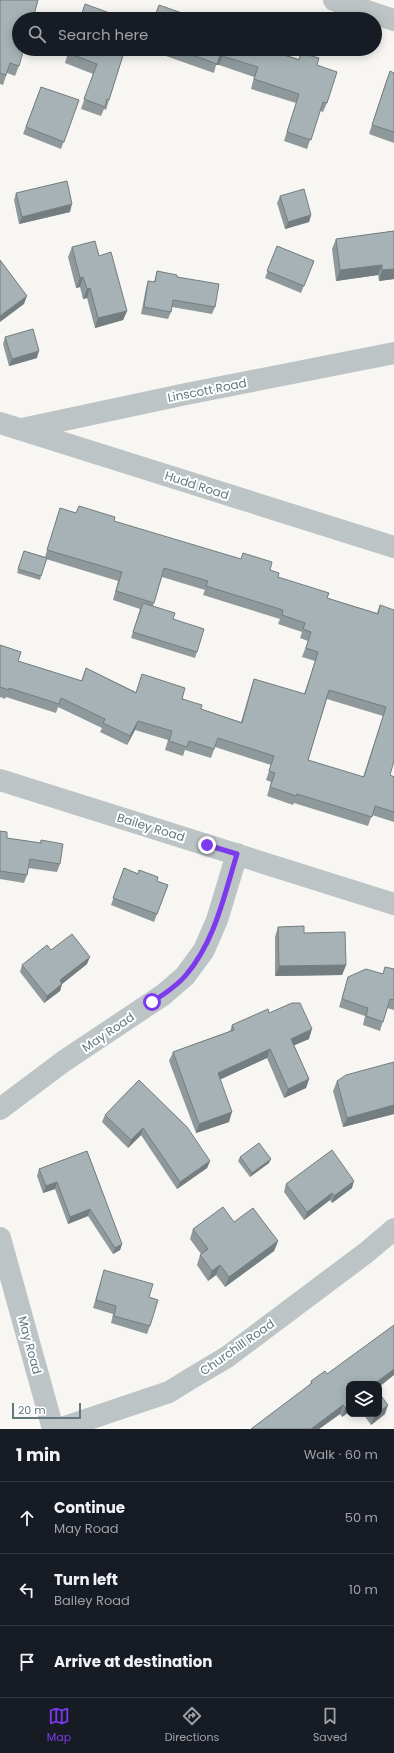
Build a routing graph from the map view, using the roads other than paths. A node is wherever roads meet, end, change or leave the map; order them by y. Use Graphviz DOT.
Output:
graph roads {
  1 [pos="334,0"];
  2 [pos="370,12"];
  3 [pos="382,16"];
  4 [pos="394,20"];
  5 [pos="394,353"];
  6 [pos="10,426"];
  7 [pos="394,548"];
  8 [pos="0,780"];
  9 [pos="237,854"];
  10 [pos="394,904"];
  11 [pos="0,1109"];
  12 [pos="394,1229"];
  13 [pos="0,1238"];
  14 [pos="53,1429"];
  15 [pos="59,1429"];
  1 -- 2 [label="street"];
  3 -- 4 [label="street"];
  5 -- 6 [label="street, Linscott Road"];
  6 -- 7 [label="street, Hudd Road"];
  8 -- 9 [label="street, Bailey Road"];
  9 -- 10 [label="street, Bailey Road"];
  9 -- 11 [label="street, May Road"];
  12 -- 15 [label="street, Churchill Road"];
  13 -- 14 [label="street, May Road"];
}
